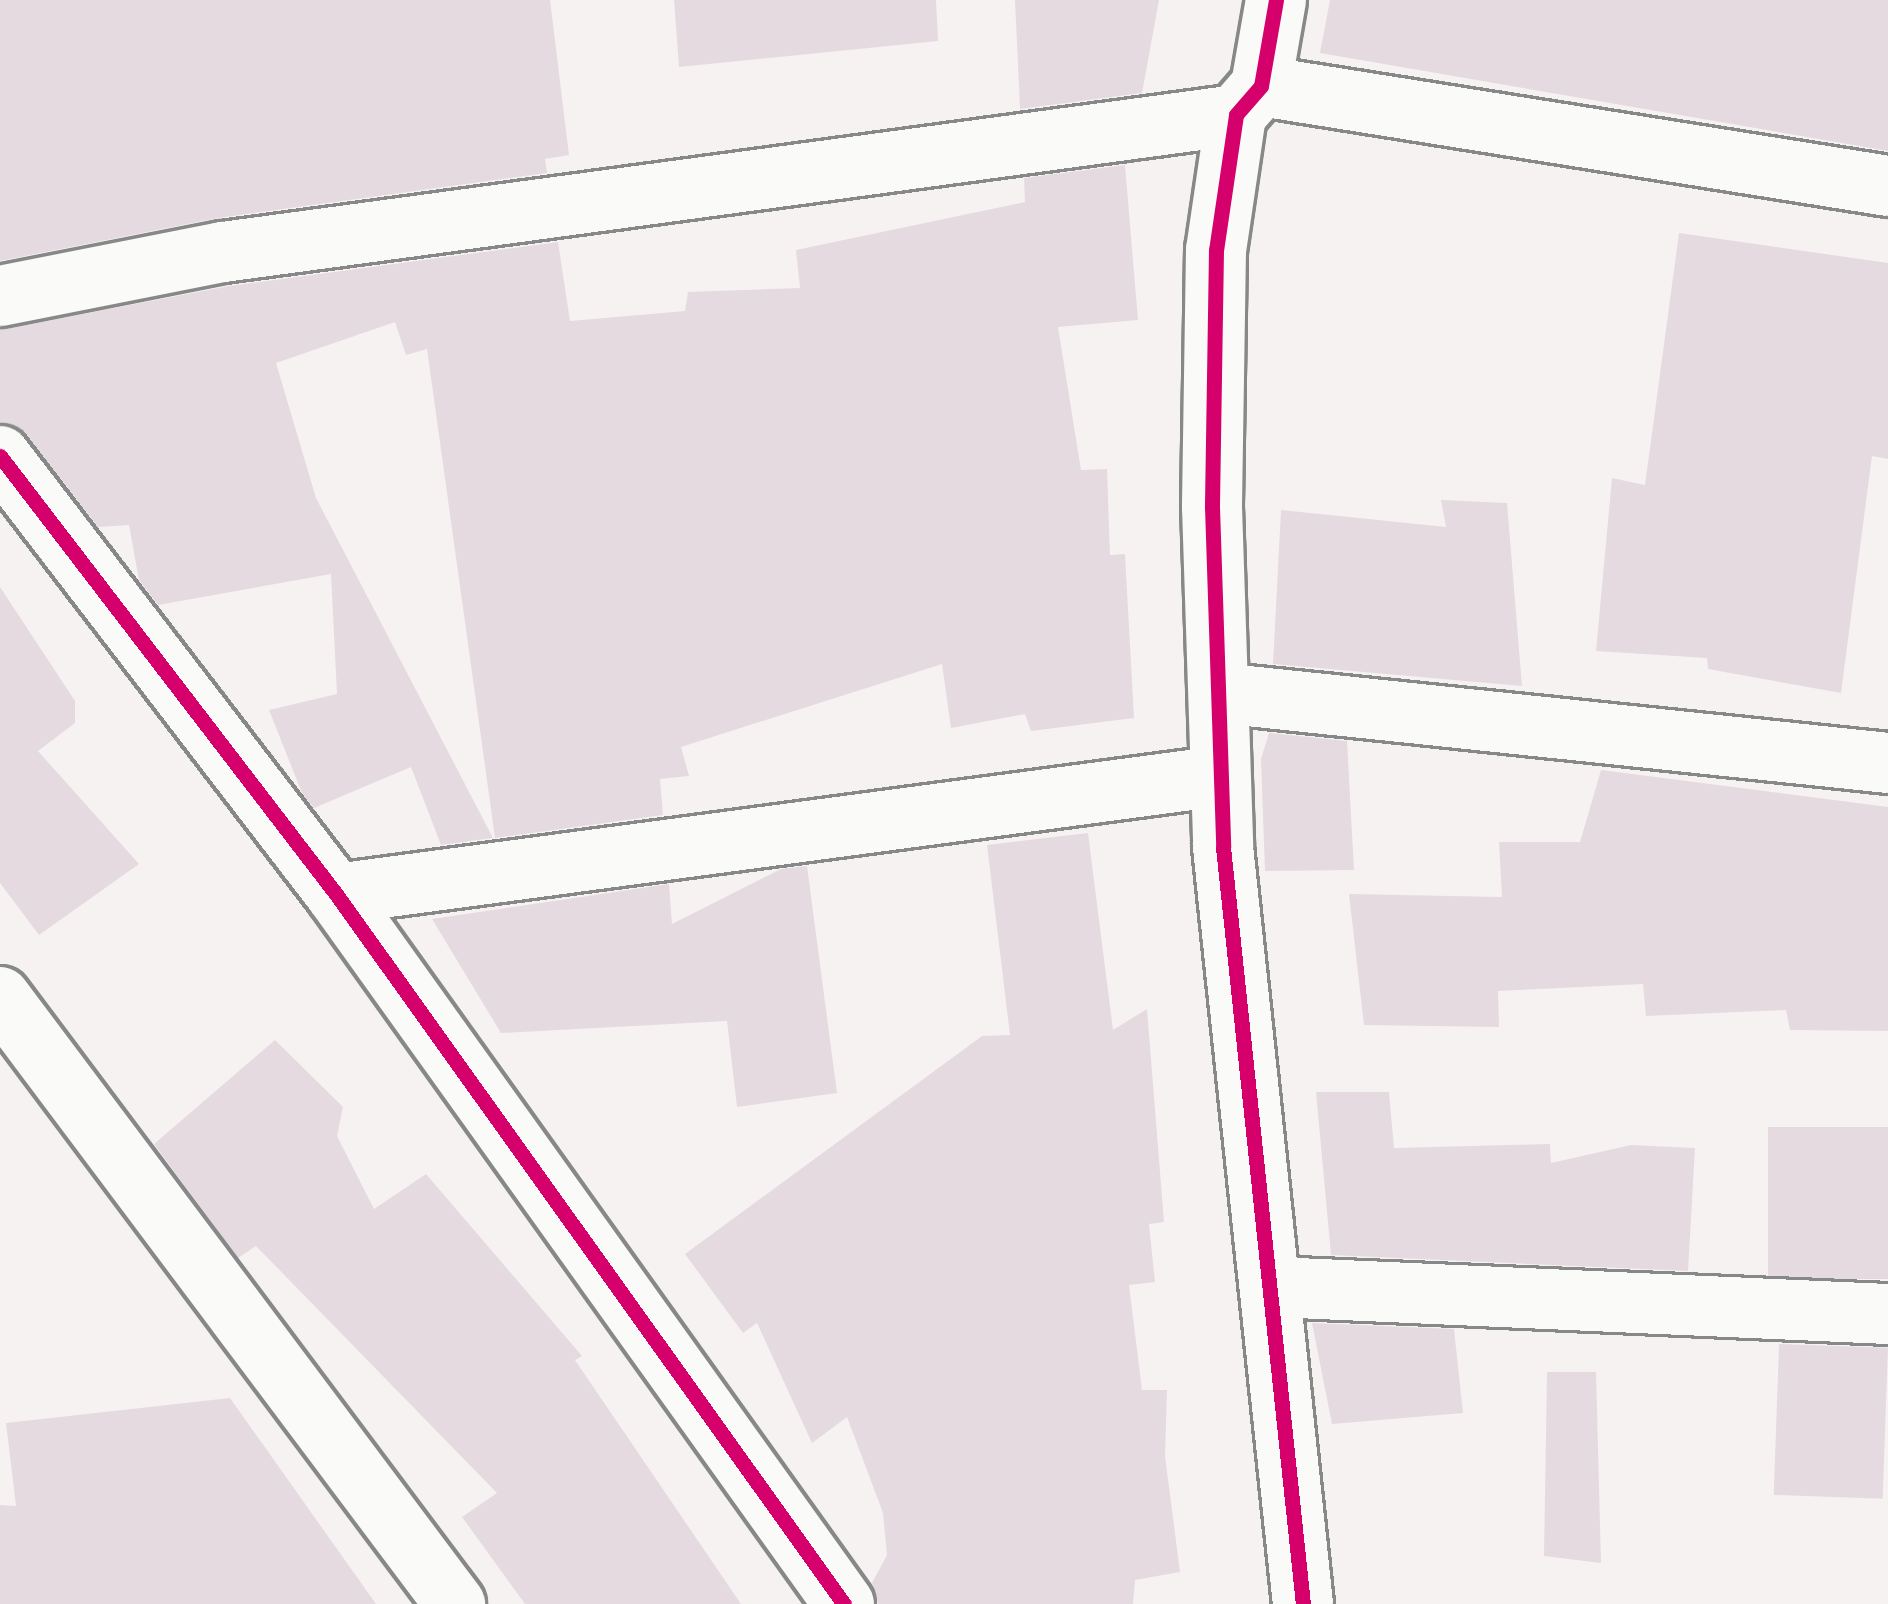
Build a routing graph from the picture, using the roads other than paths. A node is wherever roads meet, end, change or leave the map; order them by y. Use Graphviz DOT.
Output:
graph roads {
  1 [pos="1276,0"];
  2 [pos="1248,100"];
  3 [pos="1888,186"];
  4 [pos="0,296"];
  5 [pos="0,456"];
  6 [pos="1219,693"];
  7 [pos="1888,763"];
  8 [pos="1220,776"];
  9 [pos="336,894"];
  10 [pos="0,997"];
  11 [pos="1274,1287"];
  12 [pos="1888,1314"];
  13 [pos="455,1604"];
  14 [pos="844,1604"];
  15 [pos="1303,1604"];
  1 -- 2 [label="street"];
  2 -- 3 [label="street"];
  2 -- 4 [label="street"];
  2 -- 6 [label="street"];
  5 -- 9 [label="street"];
  6 -- 7 [label="street"];
  6 -- 8 [label="street"];
  8 -- 9 [label="street"];
  8 -- 11 [label="street"];
  9 -- 14 [label="street"];
  10 -- 13 [label="street"];
  11 -- 12 [label="street"];
  11 -- 15 [label="street"];
}
